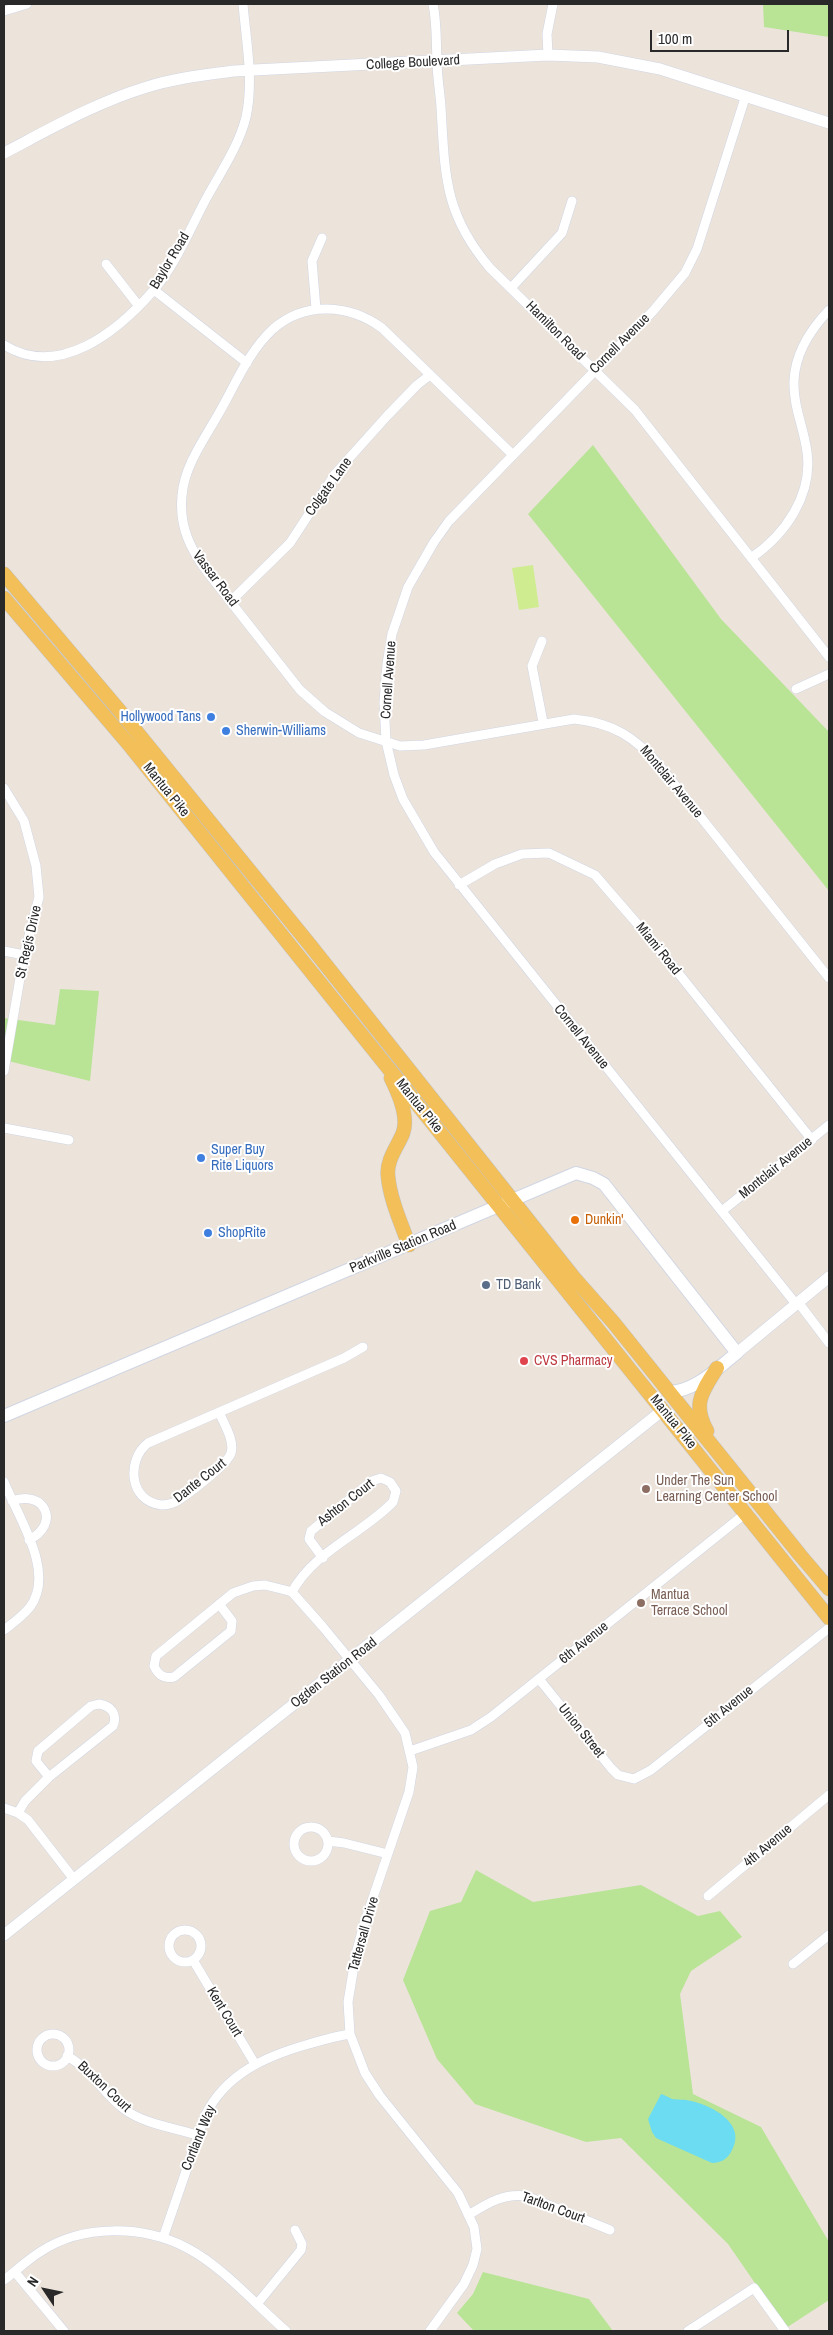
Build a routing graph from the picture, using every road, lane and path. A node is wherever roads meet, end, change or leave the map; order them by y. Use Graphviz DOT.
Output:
graph roads {
  1 [pos="28,4"];
  2 [pos="242,4"];
  3 [pos="433,4"];
  4 [pos="553,4"];
  5 [pos="4,11"];
  6 [pos="548,55"];
  7 [pos="437,62"];
  8 [pos="249,72"];
  9 [pos="745,98"];
  10 [pos="829,123"];
  11 [pos="4,153"];
  12 [pos="572,201"];
  13 [pos="322,238"];
  14 [pos="106,264"];
  15 [pos="511,288"];
  16 [pos="154,290"];
  17 [pos="138,305"];
  18 [pos="316,309"];
  19 [pos="829,310"];
  20 [pos="4,345"];
  21 [pos="247,363"];
  22 [pos="594,370"];
  23 [pos="430,375"];
  24 [pos="513,455"];
  25 [pos="751,558"];
  26 [pos="4,574"];
  27 [pos="4,598"];
  28 [pos="231,601"];
  29 [pos="542,641"];
  30 [pos="829,657"];
  31 [pos="829,674"];
  32 [pos="796,689"];
  33 [pos="543,722"];
  34 [pos="386,741"];
  35 [pos="4,788"];
  36 [pos="459,885"];
  37 [pos="4,951"];
  38 [pos="24,955"];
  39 [pos="829,978"];
  40 [pos="382,1059"];
  41 [pos="4,1071"];
  42 [pos="829,1125"];
  43 [pos="4,1128"];
  44 [pos="69,1140"];
  45 [pos="812,1140"];
  46 [pos="506,1203"];
  47 [pos="722,1211"];
  48 [pos="409,1245"];
  49 [pos="829,1277"];
  50 [pos="797,1303"];
  51 [pos="829,1343"];
  52 [pos="362,1347"];
  53 [pos="737,1353"];
  54 [pos="718,1368"];
  55 [pos="669,1392"];
  56 [pos="663,1410"];
  57 [pos="219,1412"];
  58 [pos="4,1416"];
  59 [pos="4,1482"];
  60 [pos="12,1501"];
  61 [pos="746,1513"];
  62 [pos="29,1540"];
  63 [pos="800,1556"];
  64 [pos="322,1558"];
  65 [pos="829,1589"];
  66 [pos="292,1592"];
  67 [pos="219,1604"];
  68 [pos="829,1618"];
  69 [pos="829,1628"];
  70 [pos="4,1630"];
  71 [pos="350,1660"];
  72 [pos="539,1680"];
  73 [pos="410,1751"];
  74 [pos="49,1777"];
  75 [pos="626,1778"];
  76 [pos="829,1795"];
  77 [pos="4,1808"];
  78 [pos="18,1814"];
  79 [pos="328,1841"];
  80 [pos="388,1854"];
  81 [pos="74,1878"];
  82 [pos="708,1896"];
  83 [pos="4,1935"];
  84 [pos="829,1935"];
  85 [pos="193,1960"];
  86 [pos="793,1964"];
  87 [pos="350,2034"];
  88 [pos="67,2056"];
  89 [pos="255,2064"];
  90 [pos="197,2135"];
  91 [pos="470,2214"];
  92 [pos="295,2230"];
  93 [pos="610,2230"];
  94 [pos="163,2238"];
  95 [pos="15,2272"];
  96 [pos="4,2280"];
  97 [pos="257,2304"];
  98 [pos="64,2331"];
  99 [pos="286,2331"];
  100 [pos="430,2331"];
  101 [pos="688,2331"];
  102 [pos="785,2331"];
  1 -- 5 [label="street"];
  2 -- 8 [label="street, Baylor Road"];
  3 -- 7 [label="street, Hamilton Road"];
  4 -- 6 [label="street"];
  6 -- 7 [label="street, College Boulevard"];
  6 -- 9 [label="street, College Boulevard"];
  7 -- 8 [label="street, College Boulevard"];
  7 -- 15 [label="street, Hamilton Road"];
  8 -- 11 [label="street, College Boulevard"];
  8 -- 16 [label="street, Baylor Road"];
  9 -- 10 [label="street, College Boulevard"];
  9 -- 22 [label="street, Cornell Avenue"];
  12 -- 15 [label="street"];
  13 -- 18 [label="street"];
  14 -- 17 [label="street"];
  15 -- 22 [label="street, Hamilton Road"];
  16 -- 17 [label="street, Baylor Road"];
  16 -- 21 [label="street"];
  17 -- 20 [label="street, Baylor Road"];
  18 -- 21 [label="street, Vassar Road"];
  18 -- 23 [label="street, Vassar Road"];
  19 -- 25 [label="street"];
  21 -- 28 [label="street, Vassar Road"];
  22 -- 24 [label="street, Cornell Avenue"];
  22 -- 25 [label="street, Hamilton Road"];
  23 -- 24 [label="street, Vassar Road"];
  23 -- 28 [label="street, Colgate Lane"];
  24 -- 34 [label="street, Cornell Avenue"];
  25 -- 30 [label="street, Hamilton Road"];
  26 -- 46 [label="main road, Mantua Pike"];
  27 -- 40 [label="main road, Mantua Pike"];
  28 -- 34 [label="street, Vassar Road"];
  29 -- 33 [label="street"];
  31 -- 32 [label="street"];
  33 -- 34 [label="street, Montclair Avenue"];
  33 -- 39 [label="street, Montclair Avenue"];
  34 -- 36 [label="street, Cornell Avenue"];
  35 -- 38 [label="street, St Regis Drive"];
  36 -- 45 [label="street, Miami Road"];
  36 -- 47 [label="street, Cornell Avenue"];
  37 -- 38 [label="street"];
  38 -- 41 [label="street, St Regis Drive"];
  40 -- 46 [label="main road, Mantua Pike"];
  40 -- 48 [label="main road"];
  42 -- 45 [label="street, Montclair Avenue"];
  43 -- 44 [label="street"];
  45 -- 47 [label="street, Montclair Avenue"];
  46 -- 48 [label="main road, Parkville Station Road"];
  46 -- 53 [label="main road, Parkville Station Road"];
  46 -- 55 [label="main road, Mantua Pike"];
  46 -- 56 [label="main road, Mantua Pike"];
  47 -- 50 [label="street, Cornell Avenue"];
  48 -- 58 [label="main road, Parkville Station Road"];
  49 -- 50 [label="street"];
  50 -- 51 [label="street, Cornell Avenue"];
  50 -- 53 [label="street"];
  52 -- 57 [label="street, Dante Court"];
  53 -- 54 [label="main road"];
  54 -- 55 [label="main road"];
  54 -- 63 [label="main road"];
  55 -- 63 [label="main road, Mantua Pike"];
  56 -- 61 [label="main road, Mantua Pike"];
  56 -- 71 [label="street, Ogden Station Road"];
  57 -- 57 [label="street, Dante Court"];
  59 -- 60 [label="street"];
  60 -- 62 [label="street"];
  60 -- 62 [label="street"];
  61 -- 68 [label="main road, Mantua Pike"];
  61 -- 72 [label="street, 6th Avenue"];
  62 -- 70 [label="street"];
  63 -- 65 [label="main road, Mantua Pike"];
  64 -- 64 [label="street, Ashton Court"];
  64 -- 66 [label="street, Ashton Court"];
  66 -- 67 [label="street"];
  66 -- 71 [label="street, Tattersall Drive"];
  67 -- 67 [label="street"];
  69 -- 75 [label="street, 5th Avenue"];
  71 -- 73 [label="street, Tattersall Drive"];
  71 -- 81 [label="street, Ogden Station Road"];
  72 -- 73 [label="street, 6th Avenue"];
  72 -- 75 [label="street, Union Street"];
  73 -- 80 [label="street, Tattersall Drive"];
  74 -- 74 [label="street"];
  74 -- 78 [label="street"];
  76 -- 82 [label="street, 4th Avenue"];
  77 -- 78 [label="street"];
  78 -- 81 [label="street"];
  79 -- 80 [label="street"];
  80 -- 87 [label="street, Tattersall Drive"];
  81 -- 83 [label="street, Ogden Station Road"];
  84 -- 86 [label="street"];
  85 -- 89 [label="street, Kent Court"];
  87 -- 89 [label="street, Cortland Way"];
  87 -- 91 [label="street, Tattersall Drive"];
  88 -- 90 [label="street, Buxton Court"];
  89 -- 90 [label="street, Cortland Way"];
  90 -- 94 [label="street, Cortland Way"];
  91 -- 93 [label="street, Tarlton Court"];
  91 -- 100 [label="street, Tattersall Drive"];
  92 -- 97 [label="street"];
  94 -- 95 [label="street"];
  94 -- 97 [label="street"];
  95 -- 96 [label="street"];
  95 -- 98 [label="street"];
  97 -- 99 [label="street"];
  101 -- 102 [label="street"];
}
